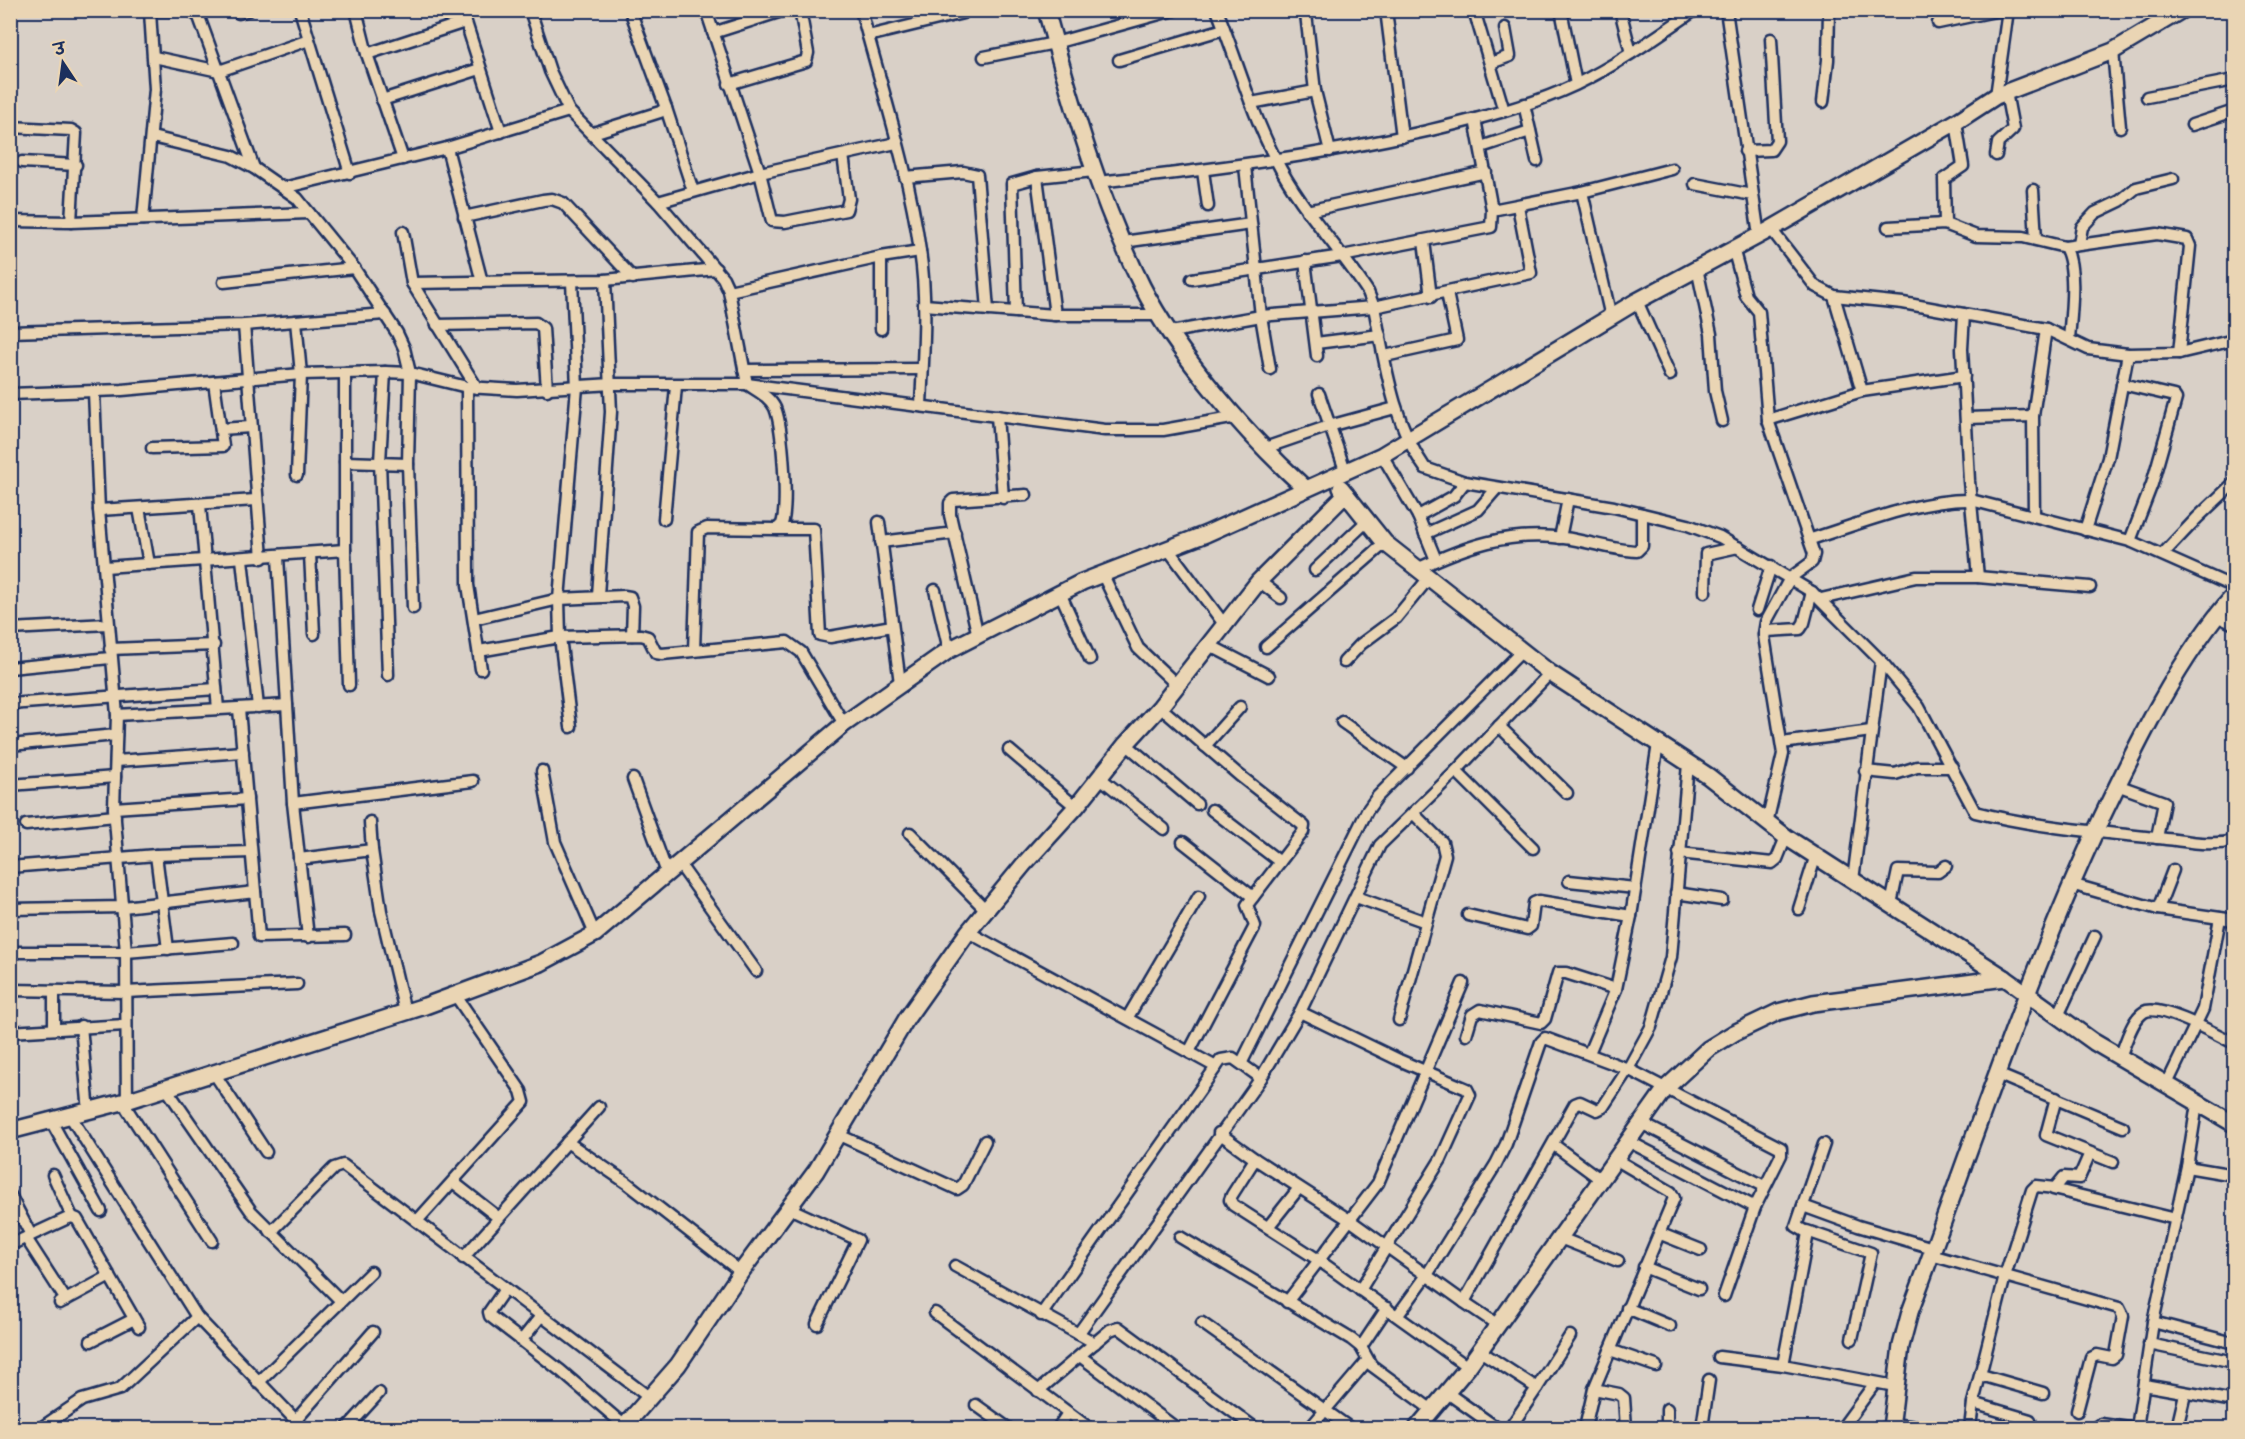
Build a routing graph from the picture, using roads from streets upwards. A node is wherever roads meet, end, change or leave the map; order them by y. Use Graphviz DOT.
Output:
graph roads {
  1 [pos="112,10"];
  2 [pos="177,10"];
  3 [pos="191,10"];
  4 [pos="300,10"];
  5 [pos="368,10"];
  6 [pos="462,10"];
  7 [pos="530,10"];
  8 [pos="630,10"];
  9 [pos="706,10"];
  10 [pos="785,10"];
  11 [pos="800,10"];
  12 [pos="861,10"];
  13 [pos="1046,10"];
  14 [pos="1174,10"];
  15 [pos="1217,10"];
  16 [pos="1386,10"];
  17 [pos="1474,10"];
  18 [pos="1562,10"];
  19 [pos="1620,10"];
  20 [pos="1695,10"];
  21 [pos="1726,10"];
  22 [pos="1829,10"];
  23 [pos="2000,10"];
  24 [pos="2008,10"];
  25 [pos="2182,10"];
  26 [pos="150,12"];
  27 [pos="356,12"];
  28 [pos="963,13"];
  29 [pos="1306,14"];
  30 [pos="465,22"];
  31 [pos="1938,23"];
  32 [pos="1505,28"];
  33 [pos="1224,29"];
  34 [pos="713,33"];
  35 [pos="868,36"];
  36 [pos="1771,39"];
  37 [pos="309,40"];
  38 [pos="1055,43"];
  39 [pos="2113,51"];
  40 [pos="1631,53"];
  41 [pos="367,54"];
  42 [pos="154,57"];
  43 [pos="984,57"];
  44 [pos="1119,60"];
  45 [pos="1491,63"];
  46 [pos="480,69"];
  47 [pos="219,71"];
  48 [pos="2235,80"];
  49 [pos="729,84"];
  50 [pos="1576,84"];
  51 [pos="1315,91"];
  52 [pos="2001,94"];
  53 [pos="2147,97"];
  54 [pos="382,100"];
  55 [pos="1823,102"];
  56 [pos="1251,103"];
  57 [pos="1524,104"];
  58 [pos="666,108"];
  59 [pos="569,111"];
  60 [pos="1504,111"];
  61 [pos="2235,111"];
  62 [pos="1475,119"];
  63 [pos="1956,122"];
  64 [pos="2192,125"];
  65 [pos="10,127"];
  66 [pos="2120,127"];
  67 [pos="1530,131"];
  68 [pos="501,132"];
  69 [pos="592,133"];
  70 [pos="152,137"];
  71 [pos="1402,137"];
  72 [pos="896,143"];
  73 [pos="1481,147"];
  74 [pos="447,148"];
  75 [pos="1330,151"];
  76 [pos="1745,151"];
  77 [pos="843,155"];
  78 [pos="1996,155"];
  79 [pos="403,159"];
  80 [pos="1276,161"];
  81 [pos="1537,161"];
  82 [pos="22,162"];
  83 [pos="76,165"];
  84 [pos="1245,166"];
  85 [pos="254,168"];
  86 [pos="1672,169"];
  87 [pos="1203,171"];
  88 [pos="1485,172"];
  89 [pos="350,173"];
  90 [pos="760,173"];
  91 [pos="1096,176"];
  92 [pos="905,177"];
  93 [pos="1037,177"];
  94 [pos="2173,179"];
  95 [pos="1695,184"];
  96 [pos="283,188"];
  97 [pos="2033,190"];
  98 [pos="693,191"];
  99 [pos="1582,192"];
  100 [pos="1752,195"];
  101 [pos="658,201"];
  102 [pos="1208,206"];
  103 [pos="1518,206"];
  104 [pos="1492,210"];
  105 [pos="1307,211"];
  106 [pos="309,213"];
  107 [pos="464,217"];
  108 [pos="143,219"];
  109 [pos="10,221"];
  110 [pos="71,222"];
  111 [pos="1251,224"];
  112 [pos="1945,224"];
  113 [pos="1888,227"];
  114 [pos="403,232"];
  115 [pos="1765,232"];
  116 [pos="2036,239"];
  117 [pos="1424,241"];
  118 [pos="1123,242"];
  119 [pos="2079,244"];
  120 [pos="2065,247"];
  121 [pos="1733,248"];
  122 [pos="920,251"];
  123 [pos="1342,256"];
  124 [pos="881,257"];
  125 [pos="1305,261"];
  126 [pos="354,268"];
  127 [pos="1255,268"];
  128 [pos="1697,268"];
  129 [pos="716,269"];
  130 [pos="633,278"];
  131 [pos="1192,279"];
  132 [pos="605,280"];
  133 [pos="224,282"];
  134 [pos="482,282"];
  135 [pos="572,282"];
  136 [pos="412,283"];
  137 [pos="729,291"];
  138 [pos="1447,293"];
  139 [pos="1834,296"];
  140 [pos="1431,297"];
  141 [pos="1637,302"];
  142 [pos="924,305"];
  143 [pos="1374,307"];
  144 [pos="988,310"];
  145 [pos="1016,312"];
  146 [pos="1311,314"];
  147 [pos="1964,314"];
  148 [pos="385,315"];
  149 [pos="1055,315"];
  150 [pos="1160,315"];
  151 [pos="1261,316"];
  152 [pos="1611,317"];
  153 [pos="296,321"];
  154 [pos="244,325"];
  155 [pos="437,325"];
  156 [pos="2046,328"];
  157 [pos="881,329"];
  158 [pos="10,332"];
  159 [pos="1171,332"];
  160 [pos="1380,335"];
  161 [pos="2069,339"];
  162 [pos="2235,340"];
  163 [pos="1316,343"];
  164 [pos="2179,352"];
  165 [pos="2128,354"];
  166 [pos="1317,356"];
  167 [pos="1385,356"];
  168 [pos="922,369"];
  169 [pos="1270,369"];
  170 [pos="744,370"];
  171 [pos="385,372"];
  172 [pos="345,373"];
  173 [pos="301,374"];
  174 [pos="410,374"];
  175 [pos="1670,375"];
  176 [pos="1964,376"];
  177 [pos="248,378"];
  178 [pos="214,382"];
  179 [pos="612,384"];
  180 [pos="747,384"];
  181 [pos="2122,384"];
  182 [pos="676,386"];
  183 [pos="577,387"];
  184 [pos="472,388"];
  185 [pos="547,390"];
  186 [pos="94,392"];
  187 [pos="1862,392"];
  188 [pos="10,394"];
  189 [pos="1319,394"];
  190 [pos="921,406"];
  191 [pos="1395,408"];
  192 [pos="997,416"];
  193 [pos="2033,416"];
  194 [pos="1237,417"];
  195 [pos="1967,418"];
  196 [pos="1768,420"];
  197 [pos="1722,421"];
  198 [pos="1329,426"];
  199 [pos="250,427"];
  200 [pos="221,429"];
  201 [pos="1408,441"];
  202 [pos="152,448"];
  203 [pos="1262,449"];
  204 [pos="1382,455"];
  205 [pos="345,462"];
  206 [pos="380,462"];
  207 [pos="408,464"];
  208 [pos="297,475"];
  209 [pos="1340,476"];
  210 [pos="1465,482"];
  211 [pos="2235,483"];
  212 [pos="1305,488"];
  213 [pos="1497,488"];
  214 [pos="1346,494"];
  215 [pos="1026,495"];
  216 [pos="1003,498"];
  217 [pos="1569,499"];
  218 [pos="256,500"];
  219 [pos="1971,500"];
  220 [pos="200,505"];
  221 [pos="139,508"];
  222 [pos="99,510"];
  223 [pos="1642,514"];
  224 [pos="1418,516"];
  225 [pos="2034,516"];
  226 [pos="664,519"];
  227 [pos="879,522"];
  228 [pos="1366,522"];
  229 [pos="777,529"];
  230 [pos="2085,530"];
  231 [pos="955,533"];
  232 [pos="1425,534"];
  233 [pos="1560,538"];
  234 [pos="1811,539"];
  235 [pos="2130,541"];
  236 [pos="881,542"];
  237 [pos="1385,543"];
  238 [pos="1738,547"];
  239 [pos="1168,549"];
  240 [pos="345,550"];
  241 [pos="310,554"];
  242 [pos="2163,554"];
  243 [pos="278,557"];
  244 [pos="262,558"];
  245 [pos="242,559"];
  246 [pos="1436,560"];
  247 [pos="206,561"];
  248 [pos="149,564"];
  249 [pos="1771,566"];
  250 [pos="105,567"];
  251 [pos="1316,570"];
  252 [pos="1102,573"];
  253 [pos="1422,574"];
  254 [pos="1978,577"];
  255 [pos="1790,578"];
  256 [pos="1259,581"];
  257 [pos="2090,587"];
  258 [pos="2235,587"];
  259 [pos="935,590"];
  260 [pos="1812,591"];
  261 [pos="1705,592"];
  262 [pos="1060,593"];
  263 [pos="598,595"];
  264 [pos="2235,595"];
  265 [pos="1281,598"];
  266 [pos="559,599"];
  267 [pos="1821,599"];
  268 [pos="413,608"];
  269 [pos="1756,610"];
  270 [pos="2216,616"];
  271 [pos="474,619"];
  272 [pos="108,624"];
  273 [pos="1224,624"];
  274 [pos="2235,624"];
  275 [pos="892,626"];
  276 [pos="10,629"];
  277 [pos="314,634"];
  278 [pos="1764,634"];
  279 [pos="632,635"];
  280 [pos="978,636"];
  281 [pos="560,638"];
  282 [pos="214,645"];
  283 [pos="1209,645"];
  284 [pos="1266,647"];
  285 [pos="694,650"];
  286 [pos="949,650"];
  287 [pos="479,651"];
  288 [pos="1522,651"];
  289 [pos="110,654"];
  290 [pos="1090,659"];
  291 [pos="1881,661"];
  292 [pos="1344,662"];
  293 [pos="10,668"];
  294 [pos="482,669"];
  295 [pos="1550,673"];
  296 [pos="388,675"];
  297 [pos="1269,676"];
  298 [pos="900,683"];
  299 [pos="349,685"];
  300 [pos="1178,686"];
  301 [pos="216,688"];
  302 [pos="114,694"];
  303 [pos="10,704"];
  304 [pos="287,705"];
  305 [pos="258,707"];
  306 [pos="1161,707"];
  307 [pos="1240,707"];
  308 [pos="218,709"];
  309 [pos="238,709"];
  310 [pos="117,715"];
  311 [pos="1342,722"];
  312 [pos="844,724"];
  313 [pos="1499,726"];
  314 [pos="571,727"];
  315 [pos="1871,731"];
  316 [pos="116,735"];
  317 [pos="1782,742"];
  318 [pos="1126,744"];
  319 [pos="1658,744"];
  320 [pos="10,745"];
  321 [pos="1205,746"];
  322 [pos="1009,750"];
  323 [pos="243,752"];
  324 [pos="116,761"];
  325 [pos="1688,764"];
  326 [pos="1952,767"];
  327 [pos="1407,768"];
  328 [pos="542,771"];
  329 [pos="1456,771"];
  330 [pos="1865,771"];
  331 [pos="115,777"];
  332 [pos="1099,777"];
  333 [pos="633,779"];
  334 [pos="473,782"];
  335 [pos="10,785"];
  336 [pos="2117,785"];
  337 [pos="1567,793"];
  338 [pos="247,799"];
  339 [pos="293,803"];
  340 [pos="1197,804"];
  341 [pos="1076,807"];
  342 [pos="1212,810"];
  343 [pos="114,812"];
  344 [pos="1413,813"];
  345 [pos="370,822"];
  346 [pos="1767,823"];
  347 [pos="27,825"];
  348 [pos="1164,829"];
  349 [pos="910,833"];
  350 [pos="2095,833"];
  351 [pos="1786,837"];
  352 [pos="2157,838"];
  353 [pos="2235,841"];
  354 [pos="1183,842"];
  355 [pos="1533,848"];
  356 [pos="372,850"];
  357 [pos="251,852"];
  358 [pos="1679,853"];
  359 [pos="156,855"];
  360 [pos="1816,855"];
  361 [pos="119,858"];
  362 [pos="299,859"];
  363 [pos="1280,862"];
  364 [pos="1946,866"];
  365 [pos="10,867"];
  366 [pos="673,869"];
  367 [pos="2173,870"];
  368 [pos="1853,880"];
  369 [pos="1569,881"];
  370 [pos="2071,884"];
  371 [pos="1635,888"];
  372 [pos="255,892"];
  373 [pos="1676,893"];
  374 [pos="1199,896"];
  375 [pos="1253,897"];
  376 [pos="1356,897"];
  377 [pos="1722,900"];
  378 [pos="163,901"];
  379 [pos="1891,904"];
  380 [pos="123,907"];
  381 [pos="10,909"];
  382 [pos="1799,909"];
  383 [pos="2158,909"];
  384 [pos="986,910"];
  385 [pos="1468,915"];
  386 [pos="1631,916"];
  387 [pos="2220,918"];
  388 [pos="2235,920"];
  389 [pos="1426,922"];
  390 [pos="968,932"];
  391 [pos="595,934"];
  392 [pos="345,935"];
  393 [pos="2095,936"];
  394 [pos="308,937"];
  395 [pos="233,943"];
  396 [pos="168,949"];
  397 [pos="10,952"];
  398 [pos="126,952"];
  399 [pos="756,971"];
  400 [pos="2005,978"];
  401 [pos="1463,983"];
  402 [pos="297,984"];
  403 [pos="1616,989"];
  404 [pos="10,990"];
  405 [pos="54,992"];
  406 [pos="125,992"];
  407 [pos="2028,995"];
  408 [pos="456,996"];
  409 [pos="405,1012"];
  410 [pos="1300,1012"];
  411 [pos="2058,1016"];
  412 [pos="1128,1017"];
  413 [pos="1399,1020"];
  414 [pos="125,1025"];
  415 [pos="2196,1025"];
  416 [pos="81,1026"];
  417 [pos="54,1028"];
  418 [pos="10,1032"];
  419 [pos="1466,1035"];
  420 [pos="2235,1043"];
  421 [pos="1189,1052"];
  422 [pos="1589,1053"];
  423 [pos="2120,1057"];
  424 [pos="1242,1062"];
  425 [pos="1216,1067"];
  426 [pos="1628,1069"];
  427 [pos="1427,1072"];
  428 [pos="214,1073"];
  429 [pos="1997,1074"];
  430 [pos="1261,1078"];
  431 [pos="2166,1086"];
  432 [pos="166,1088"];
  433 [pos="1666,1088"];
  434 [pos="2056,1098"];
  435 [pos="126,1101"];
  436 [pos="2197,1104"];
  437 [pos="599,1107"];
  438 [pos="90,1112"];
  439 [pos="70,1116"];
  440 [pos="51,1121"];
  441 [pos="1643,1124"];
  442 [pos="2235,1124"];
  443 [pos="2123,1127"];
  444 [pos="10,1131"];
  445 [pos="1219,1133"];
  446 [pos="839,1136"];
  447 [pos="985,1141"];
  448 [pos="1628,1141"];
  449 [pos="567,1142"];
  450 [pos="1554,1144"];
  451 [pos="1824,1144"];
  452 [pos="266,1152"];
  453 [pos="2090,1153"];
  454 [pos="1255,1159"];
  455 [pos="1615,1159"];
  456 [pos="2113,1162"];
  457 [pos="2187,1167"];
  458 [pos="53,1175"];
  459 [pos="2235,1175"];
  460 [pos="1600,1179"];
  461 [pos="453,1182"];
  462 [pos="1764,1186"];
  463 [pos="1299,1188"];
  464 [pos="2053,1189"];
  465 [pos="10,1195"];
  466 [pos="1803,1206"];
  467 [pos="1755,1207"];
  468 [pos="789,1208"];
  469 [pos="101,1211"];
  470 [pos="72,1217"];
  471 [pos="499,1218"];
  472 [pos="2176,1219"];
  473 [pos="417,1221"];
  474 [pos="1352,1221"];
  475 [pos="1268,1227"];
  476 [pos="1807,1231"];
  477 [pos="271,1232"];
  478 [pos="1661,1234"];
  479 [pos="29,1236"];
  480 [pos="1180,1237"];
  481 [pos="1560,1238"];
  482 [pos="212,1241"];
  483 [pos="10,1245"];
  484 [pos="1389,1247"];
  485 [pos="1701,1250"];
  486 [pos="1932,1251"];
  487 [pos="463,1258"];
  488 [pos="1317,1259"];
  489 [pos="1618,1261"];
  490 [pos="955,1266"];
  491 [pos="1644,1267"];
  492 [pos="371,1272"];
  493 [pos="741,1272"];
  494 [pos="1427,1275"];
  495 [pos="110,1276"];
  496 [pos="2005,1276"];
  497 [pos="505,1289"];
  498 [pos="1700,1289"];
  499 [pos="1360,1290"];
  500 [pos="1724,1296"];
  501 [pos="341,1301"];
  502 [pos="1287,1302"];
  503 [pos="1464,1302"];
  504 [pos="1387,1308"];
  505 [pos="1627,1308"];
  506 [pos="934,1313"];
  507 [pos="1041,1315"];
  508 [pos="541,1316"];
  509 [pos="1398,1316"];
  510 [pos="197,1317"];
  511 [pos="2152,1322"];
  512 [pos="1202,1323"];
  513 [pos="817,1324"];
  514 [pos="1498,1325"];
  515 [pos="1670,1326"];
  516 [pos="373,1332"];
  517 [pos="1078,1334"];
  518 [pos="1570,1336"];
  519 [pos="1852,1340"];
  520 [pos="91,1341"];
  521 [pos="521,1341"];
  522 [pos="1095,1343"];
  523 [pos="2235,1343"];
  524 [pos="2149,1344"];
  525 [pos="1361,1347"];
  526 [pos="1610,1350"];
  527 [pos="1480,1351"];
  528 [pos="1080,1356"];
  529 [pos="1719,1357"];
  530 [pos="1367,1361"];
  531 [pos="2235,1362"];
  532 [pos="1783,1365"];
  533 [pos="1656,1366"];
  534 [pos="1468,1367"];
  535 [pos="1981,1375"];
  536 [pos="1709,1380"];
  537 [pos="258,1383"];
  538 [pos="1875,1383"];
  539 [pos="2144,1385"];
  540 [pos="1895,1386"];
  541 [pos="1537,1388"];
  542 [pos="1594,1389"];
  543 [pos="1038,1390"];
  544 [pos="1446,1392"];
  545 [pos="379,1393"];
  546 [pos="2043,1393"];
  547 [pos="2185,1394"];
  548 [pos="650,1398"];
  549 [pos="2235,1401"];
  550 [pos="1973,1403"];
  551 [pos="976,1405"];
  552 [pos="1432,1410"];
  553 [pos="1667,1410"];
  554 [pos="1324,1411"];
  555 [pos="2077,1411"];
  556 [pos="1068,1413"];
  557 [pos="10,1420"];
  558 [pos="2030,1420"];
  559 [pos="299,1425"];
  560 [pos="1891,1426"];
  561 [pos="624,1427"];
  562 [pos="1421,1427"];
  563 [pos="17,1428"];
  564 [pos="41,1428"];
  565 [pos="347,1428"];
  566 [pos="1008,1428"];
  567 [pos="1058,1428"];
  568 [pos="1089,1428"];
  569 [pos="1176,1428"];
  570 [pos="1255,1428"];
  571 [pos="1310,1428"];
  572 [pos="1350,1428"];
  573 [pos="1497,1428"];
  574 [pos="1510,1428"];
  575 [pos="1585,1428"];
  576 [pos="1626,1428"];
  577 [pos="1667,1428"];
  578 [pos="1702,1428"];
  579 [pos="1842,1428"];
  580 [pos="1927,1428"];
  581 [pos="1970,1428"];
  582 [pos="2096,1428"];
  583 [pos="2129,1428"];
  584 [pos="2137,1428"];
  585 [pos="2177,1428"];
  1 -- 26 [label="street"];
  2 -- 26 [label="street"];
  3 -- 47 [label="street"];
  4 -- 37 [label="street"];
  5 -- 27 [label="street"];
  6 -- 30 [label="street"];
  7 -- 59 [label="street"];
  8 -- 58 [label="street"];
  9 -- 34 [label="street"];
  10 -- 34 [label="street"];
  11 -- 49 [label="street"];
  12 -- 35 [label="street"];
  13 -- 38 [label="street"];
  14 -- 38 [label="street"];
  15 -- 33 [label="street"];
  16 -- 71 [label="street"];
  17 -- 45 [label="street"];
  18 -- 50 [label="street"];
  19 -- 40 [label="street"];
  20 -- 40 [label="street"];
  21 -- 76 [label="street"];
  22 -- 55 [label="street"];
  23 -- 31 [label="street"];
  24 -- 52 [label="street"];
  25 -- 39 [label="street"];
  26 -- 42 [label="street"];
  27 -- 41 [label="street"];
  28 -- 35 [label="street"];
  29 -- 51 [label="street"];
  30 -- 41 [label="street"];
  30 -- 46 [label="street"];
  32 -- 45 [label="street"];
  33 -- 44 [label="street"];
  33 -- 56 [label="street"];
  34 -- 49 [label="street"];
  35 -- 72 [label="street"];
  36 -- 76 [label="street"];
  37 -- 47 [label="street"];
  37 -- 89 [label="street"];
  38 -- 43 [label="street"];
  38 -- 91 [label="street"];
  39 -- 52 [label="street"];
  39 -- 66 [label="street"];
  40 -- 50 [label="street"];
  41 -- 54 [label="street"];
  42 -- 47 [label="street"];
  42 -- 70 [label="street"];
  45 -- 60 [label="street"];
  46 -- 54 [label="street"];
  46 -- 68 [label="street"];
  47 -- 85 [label="street"];
  48 -- 53 [label="street"];
  49 -- 90 [label="street"];
  50 -- 57 [label="street"];
  51 -- 56 [label="street"];
  51 -- 75 [label="street"];
  52 -- 63 [label="street"];
  52 -- 78 [label="street"];
  54 -- 79 [label="street"];
  56 -- 80 [label="street"];
  57 -- 60 [label="street"];
  57 -- 67 [label="street"];
  58 -- 69 [label="street"];
  58 -- 98 [label="street"];
  59 -- 68 [label="street"];
  59 -- 69 [label="street"];
  60 -- 62 [label="street"];
  61 -- 64 [label="street"];
  62 -- 71 [label="street"];
  62 -- 73 [label="street"];
  63 -- 112 [label="street"];
  63 -- 115 [label="street"];
  65 -- 83 [label="street"];
  67 -- 73 [label="street"];
  67 -- 81 [label="street"];
  68 -- 74 [label="street"];
  69 -- 101 [label="street"];
  70 -- 85 [label="street"];
  70 -- 108 [label="street"];
  71 -- 75 [label="street"];
  72 -- 77 [label="street"];
  72 -- 92 [label="street"];
  73 -- 88 [label="street"];
  74 -- 79 [label="street"];
  74 -- 107 [label="street"];
  75 -- 80 [label="street"];
  76 -- 100 [label="street"];
  77 -- 90 [label="street"];
  77 -- 90 [label="street"];
  79 -- 89 [label="street"];
  80 -- 84 [label="street"];
  80 -- 105 [label="street"];
  82 -- 83 [label="street"];
  83 -- 110 [label="street"];
  84 -- 87 [label="street"];
  84 -- 111 [label="street"];
  85 -- 96 [label="street"];
  86 -- 99 [label="street"];
  87 -- 91 [label="street"];
  87 -- 102 [label="street"];
  88 -- 104 [label="street"];
  88 -- 105 [label="street"];
  89 -- 96 [label="street"];
  90 -- 98 [label="street"];
  91 -- 93 [label="street"];
  91 -- 118 [label="street"];
  92 -- 122 [label="street"];
  92 -- 144 [label="street"];
  93 -- 145 [label="street"];
  93 -- 149 [label="street"];
  94 -- 119 [label="street"];
  95 -- 100 [label="street"];
  96 -- 106 [label="street"];
  97 -- 116 [label="street"];
  98 -- 101 [label="street"];
  99 -- 103 [label="street"];
  99 -- 152 [label="street"];
  100 -- 115 [label="street"];
  101 -- 129 [label="street"];
  103 -- 104 [label="street"];
  103 -- 138 [label="street"];
  104 -- 117 [label="street"];
  105 -- 123 [label="street"];
  106 -- 108 [label="street"];
  106 -- 126 [label="street"];
  107 -- 130 [label="street"];
  107 -- 134 [label="street"];
  108 -- 110 [label="street"];
  109 -- 110 [label="street"];
  111 -- 118 [label="street"];
  111 -- 127 [label="street"];
  112 -- 113 [label="street"];
  112 -- 116 [label="street"];
  114 -- 136 [label="street"];
  115 -- 121 [label="street"];
  115 -- 139 [label="street"];
  116 -- 120 [label="street"];
  117 -- 123 [label="street"];
  117 -- 140 [label="street"];
  118 -- 150 [label="street"];
  119 -- 120 [label="street"];
  119 -- 164 [label="street"];
  120 -- 161 [label="street"];
  121 -- 128 [label="street"];
  121 -- 196 [label="street"];
  122 -- 124 [label="street"];
  122 -- 142 [label="street"];
  123 -- 125 [label="street"];
  123 -- 143 [label="street"];
  124 -- 137 [label="street"];
  124 -- 157 [label="street"];
  125 -- 127 [label="street"];
  125 -- 146 [label="street"];
  126 -- 133 [label="street"];
  126 -- 148 [label="street"];
  127 -- 131 [label="street"];
  127 -- 151 [label="street"];
  128 -- 141 [label="street"];
  128 -- 197 [label="street"];
  129 -- 130 [label="street"];
  129 -- 137 [label="street"];
  130 -- 132 [label="street"];
  132 -- 135 [label="street"];
  132 -- 179 [label="street"];
  134 -- 135 [label="street"];
  134 -- 136 [label="street"];
  135 -- 183 [label="street"];
  136 -- 155 [label="street"];
  137 -- 170 [label="street"];
  138 -- 140 [label="street"];
  138 -- 167 [label="street"];
  139 -- 147 [label="street"];
  139 -- 187 [label="street"];
  140 -- 143 [label="street"];
  141 -- 152 [label="street"];
  141 -- 175 [label="street"];
  142 -- 144 [label="street"];
  142 -- 168 [label="street"];
  143 -- 146 [label="street"];
  143 -- 160 [label="street"];
  144 -- 145 [label="street"];
  145 -- 149 [label="street"];
  146 -- 151 [label="street"];
  146 -- 163 [label="street"];
  147 -- 156 [label="street"];
  147 -- 176 [label="street"];
  148 -- 153 [label="street"];
  148 -- 174 [label="street"];
  149 -- 150 [label="street"];
  150 -- 159 [label="street"];
  151 -- 159 [label="street"];
  151 -- 169 [label="street"];
  152 -- 201 [label="street"];
  153 -- 154 [label="street"];
  153 -- 173 [label="street"];
  154 -- 158 [label="street"];
  154 -- 177 [label="street"];
  155 -- 184 [label="street"];
  155 -- 185 [label="street"];
  156 -- 161 [label="street"];
  156 -- 193 [label="street"];
  159 -- 194 [label="street"];
  160 -- 163 [label="street"];
  160 -- 167 [label="street"];
  161 -- 165 [label="street"];
  162 -- 164 [label="street"];
  163 -- 166 [label="street"];
  164 -- 165 [label="street"];
  165 -- 181 [label="street"];
  167 -- 191 [label="street"];
  168 -- 170 [label="street"];
  168 -- 190 [label="street"];
  170 -- 180 [label="street"];
  171 -- 172 [label="street"];
  171 -- 174 [label="street"];
  171 -- 206 [label="street"];
  172 -- 173 [label="street"];
  172 -- 205 [label="street"];
  173 -- 177 [label="street"];
  173 -- 208 [label="street"];
  174 -- 184 [label="street"];
  174 -- 207 [label="street"];
  176 -- 187 [label="street"];
  176 -- 195 [label="street"];
  177 -- 178 [label="street"];
  177 -- 199 [label="street"];
  178 -- 186 [label="street"];
  178 -- 200 [label="street"];
  179 -- 182 [label="street"];
  179 -- 183 [label="street"];
  179 -- 263 [label="street"];
  180 -- 182 [label="street"];
  180 -- 190 [label="street"];
  180 -- 229 [label="street"];
  181 -- 230 [label="street"];
  181 -- 235 [label="street"];
  182 -- 226 [label="street"];
  183 -- 185 [label="street"];
  183 -- 266 [label="street"];
  184 -- 185 [label="street"];
  184 -- 271 [label="street"];
  186 -- 188 [label="street"];
  186 -- 222 [label="street"];
  187 -- 196 [label="street"];
  189 -- 198 [label="street"];
  190 -- 192 [label="street"];
  191 -- 198 [label="street"];
  191 -- 201 [label="street"];
  192 -- 194 [label="street"];
  192 -- 216 [label="street"];
  193 -- 195 [label="street"];
  193 -- 225 [label="street"];
  194 -- 203 [label="street"];
  195 -- 219 [label="street"];
  196 -- 234 [label="street"];
  198 -- 203 [label="street"];
  198 -- 209 [label="street"];
  199 -- 200 [label="street"];
  199 -- 218 [label="street"];
  200 -- 202 [label="street"];
  201 -- 204 [label="street"];
  201 -- 210 [label="street"];
  203 -- 212 [label="street"];
  204 -- 209 [label="street"];
  204 -- 224 [label="street"];
  205 -- 206 [label="street"];
  205 -- 240 [label="street"];
  206 -- 207 [label="street"];
  206 -- 296 [label="street"];
  207 -- 268 [label="street"];
  209 -- 212 [label="street"];
  209 -- 214 [label="street"];
  210 -- 213 [label="street"];
  210 -- 224 [label="street"];
  211 -- 242 [label="street"];
  212 -- 239 [label="street"];
  213 -- 217 [label="street"];
  213 -- 232 [label="street"];
  214 -- 228 [label="street"];
  214 -- 256 [label="street"];
  215 -- 216 [label="street"];
  216 -- 231 [label="street"];
  217 -- 223 [label="street"];
  217 -- 233 [label="street"];
  218 -- 220 [label="street"];
  218 -- 244 [label="street"];
  219 -- 225 [label="street"];
  219 -- 234 [label="street"];
  219 -- 254 [label="street"];
  220 -- 221 [label="street"];
  220 -- 247 [label="street"];
  221 -- 222 [label="street"];
  221 -- 248 [label="street"];
  222 -- 250 [label="street"];
  223 -- 233 [label="street"];
  223 -- 238 [label="street"];
  224 -- 232 [label="street"];
  225 -- 230 [label="street"];
  227 -- 236 [label="street"];
  228 -- 237 [label="street"];
  228 -- 251 [label="street"];
  229 -- 275 [label="street"];
  229 -- 285 [label="street"];
  230 -- 235 [label="street"];
  231 -- 236 [label="street"];
  231 -- 280 [label="street"];
  232 -- 246 [label="street"];
  233 -- 246 [label="street"];
  234 -- 255 [label="street"];
  235 -- 242 [label="street"];
  236 -- 275 [label="street"];
  237 -- 253 [label="street"];
  237 -- 284 [label="street"];
  238 -- 249 [label="street"];
  238 -- 261 [label="street"];
  239 -- 252 [label="street"];
  239 -- 273 [label="street"];
  240 -- 241 [label="street"];
  240 -- 299 [label="street"];
  241 -- 243 [label="street"];
  241 -- 277 [label="street"];
  242 -- 258 [label="street"];
  243 -- 244 [label="street"];
  243 -- 304 [label="street"];
  244 -- 245 [label="street"];
  245 -- 247 [label="street"];
  245 -- 305 [label="street"];
  246 -- 253 [label="street"];
  247 -- 248 [label="street"];
  247 -- 282 [label="street"];
  248 -- 250 [label="street"];
  249 -- 255 [label="street"];
  249 -- 269 [label="street"];
  250 -- 272 [label="street"];
  252 -- 262 [label="street"];
  252 -- 300 [label="street"];
  253 -- 288 [label="street"];
  253 -- 292 [label="street"];
  254 -- 257 [label="street"];
  254 -- 267 [label="street"];
  255 -- 260 [label="street"];
  255 -- 278 [label="street"];
  256 -- 265 [label="street"];
  256 -- 273 [label="street"];
  259 -- 286 [label="street"];
  260 -- 267 [label="street"];
  260 -- 278 [label="street"];
  262 -- 280 [label="street"];
  262 -- 290 [label="street"];
  263 -- 266 [label="street"];
  263 -- 279 [label="street"];
  264 -- 270 [label="street"];
  266 -- 271 [label="street"];
  266 -- 281 [label="street"];
  267 -- 291 [label="street"];
  270 -- 274 [label="street"];
  270 -- 336 [label="street"];
  271 -- 287 [label="street"];
  272 -- 276 [label="street"];
  272 -- 289 [label="street"];
  273 -- 283 [label="street"];
  275 -- 298 [label="street"];
  278 -- 317 [label="street"];
  279 -- 281 [label="street"];
  279 -- 285 [label="street"];
  280 -- 286 [label="street"];
  281 -- 287 [label="street"];
  281 -- 314 [label="street"];
  282 -- 289 [label="street"];
  282 -- 301 [label="street"];
  283 -- 297 [label="street"];
  283 -- 300 [label="street"];
  285 -- 312 [label="street"];
  286 -- 298 [label="street"];
  287 -- 294 [label="street"];
  288 -- 295 [label="street"];
  288 -- 327 [label="street"];
  289 -- 293 [label="street"];
  289 -- 302 [label="street"];
  291 -- 315 [label="street"];
  291 -- 326 [label="street"];
  295 -- 313 [label="street"];
  295 -- 319 [label="street"];
  298 -- 312 [label="street"];
  300 -- 306 [label="street"];
  301 -- 302 [label="street"];
  301 -- 308 [label="street"];
  302 -- 303 [label="street"];
  302 -- 310 [label="street"];
  304 -- 305 [label="street"];
  304 -- 339 [label="street"];
  305 -- 309 [label="street"];
  306 -- 318 [label="street"];
  306 -- 321 [label="street"];
  307 -- 321 [label="street"];
  308 -- 309 [label="street"];
  308 -- 310 [label="street"];
  309 -- 323 [label="street"];
  310 -- 316 [label="street"];
  311 -- 327 [label="street"];
  312 -- 366 [label="street"];
  313 -- 329 [label="street"];
  313 -- 337 [label="street"];
  315 -- 317 [label="street"];
  315 -- 330 [label="street"];
  316 -- 320 [label="street"];
  316 -- 324 [label="street"];
  317 -- 346 [label="street"];
  318 -- 332 [label="street"];
  318 -- 340 [label="street"];
  319 -- 325 [label="street"];
  319 -- 371 [label="street"];
  321 -- 363 [label="street"];
  322 -- 341 [label="street"];
  323 -- 324 [label="street"];
  323 -- 338 [label="street"];
  324 -- 331 [label="street"];
  325 -- 346 [label="street"];
  325 -- 358 [label="street"];
  326 -- 330 [label="street"];
  326 -- 350 [label="street"];
  327 -- 424 [label="street"];
  328 -- 391 [label="street"];
  329 -- 344 [label="street"];
  329 -- 355 [label="street"];
  330 -- 368 [label="street"];
  331 -- 335 [label="street"];
  331 -- 343 [label="street"];
  332 -- 341 [label="street"];
  332 -- 348 [label="street"];
  333 -- 366 [label="street"];
  334 -- 339 [label="street"];
  336 -- 350 [label="street"];
  336 -- 352 [label="street"];
  338 -- 343 [label="street"];
  338 -- 357 [label="street"];
  339 -- 362 [label="street"];
  341 -- 384 [label="street"];
  342 -- 363 [label="street"];
  343 -- 347 [label="street"];
  343 -- 361 [label="street"];
  344 -- 376 [label="street"];
  344 -- 389 [label="street"];
  345 -- 356 [label="street"];
  346 -- 351 [label="street"];
  349 -- 384 [label="street"];
  350 -- 352 [label="street"];
  350 -- 370 [label="street"];
  351 -- 358 [label="street"];
  351 -- 360 [label="street"];
  352 -- 353 [label="street"];
  354 -- 375 [label="street"];
  356 -- 362 [label="street"];
  356 -- 409 [label="street"];
  357 -- 359 [label="street"];
  357 -- 372 [label="street"];
  358 -- 373 [label="street"];
  359 -- 361 [label="street"];
  359 -- 378 [label="street"];
  360 -- 368 [label="street"];
  360 -- 382 [label="street"];
  361 -- 365 [label="street"];
  361 -- 380 [label="street"];
  362 -- 394 [label="street"];
  363 -- 375 [label="street"];
  364 -- 379 [label="street"];
  366 -- 391 [label="street"];
  366 -- 399 [label="street"];
  367 -- 383 [label="street"];
  368 -- 379 [label="street"];
  369 -- 371 [label="street"];
  370 -- 383 [label="street"];
  370 -- 407 [label="street"];
  371 -- 386 [label="street"];
  372 -- 378 [label="street"];
  372 -- 394 [label="street"];
  373 -- 377 [label="street"];
  373 -- 426 [label="street"];
  374 -- 412 [label="street"];
  375 -- 421 [label="street"];
  376 -- 389 [label="street"];
  376 -- 410 [label="street"];
  378 -- 380 [label="street"];
  378 -- 396 [label="street"];
  379 -- 400 [label="street"];
  380 -- 381 [label="street"];
  380 -- 398 [label="street"];
  383 -- 387 [label="street"];
  384 -- 390 [label="street"];
  385 -- 386 [label="street"];
  386 -- 403 [label="street"];
  387 -- 388 [label="street"];
  387 -- 415 [label="street"];
  389 -- 413 [label="street"];
  390 -- 412 [label="street"];
  390 -- 446 [label="street"];
  391 -- 408 [label="street"];
  392 -- 394 [label="street"];
  393 -- 411 [label="street"];
  395 -- 396 [label="street"];
  396 -- 398 [label="street"];
  397 -- 398 [label="street"];
  398 -- 406 [label="street"];
  400 -- 407 [label="street"];
  400 -- 433 [label="street"];
  401 -- 427 [label="street"];
  402 -- 406 [label="street"];
  403 -- 419 [label="street"];
  403 -- 422 [label="street"];
  404 -- 405 [label="street"];
  405 -- 406 [label="street"];
  405 -- 417 [label="street"];
  406 -- 414 [label="street"];
  407 -- 411 [label="street"];
  407 -- 429 [label="street"];
  408 -- 409 [label="street"];
  408 -- 461 [label="street"];
  409 -- 428 [label="street"];
  410 -- 427 [label="street"];
  410 -- 430 [label="street"];
  411 -- 423 [label="street"];
  412 -- 421 [label="street"];
  414 -- 416 [label="street"];
  414 -- 435 [label="street"];
  415 -- 420 [label="street"];
  415 -- 423 [label="street"];
  415 -- 431 [label="street"];
  416 -- 417 [label="street"];
  416 -- 438 [label="street"];
  417 -- 418 [label="street"];
  421 -- 425 [label="street"];
  422 -- 426 [label="street"];
  422 -- 494 [label="street"];
  423 -- 431 [label="street"];
  424 -- 425 [label="street"];
  424 -- 430 [label="street"];
  425 -- 507 [label="street"];
  426 -- 433 [label="street"];
  426 -- 450 [label="street"];
  427 -- 474 [label="street"];
  427 -- 484 [label="street"];
  428 -- 432 [label="street"];
  428 -- 452 [label="street"];
  429 -- 434 [label="street"];
  429 -- 486 [label="street"];
  430 -- 445 [label="street"];
  431 -- 436 [label="street"];
  432 -- 435 [label="street"];
  432 -- 477 [label="street"];
  433 -- 441 [label="street"];
  433 -- 462 [label="street"];
  434 -- 443 [label="street"];
  434 -- 453 [label="street"];
  435 -- 438 [label="street"];
  435 -- 482 [label="street"];
  436 -- 442 [label="street"];
  436 -- 457 [label="street"];
  437 -- 449 [label="street"];
  438 -- 439 [label="street"];
  439 -- 440 [label="street"];
  439 -- 510 [label="street"];
  440 -- 444 [label="street"];
  440 -- 469 [label="street"];
  441 -- 448 [label="street"];
  441 -- 462 [label="street"];
  445 -- 454 [label="street"];
  445 -- 517 [label="street"];
  446 -- 447 [label="street"];
  446 -- 468 [label="street"];
  448 -- 455 [label="street"];
  448 -- 467 [label="street"];
  449 -- 471 [label="street"];
  449 -- 493 [label="street"];
  450 -- 460 [label="street"];
  450 -- 503 [label="street"];
  451 -- 466 [label="street"];
  453 -- 456 [label="street"];
  453 -- 464 [label="street"];
  454 -- 463 [label="street"];
  454 -- 475 [label="street"];
  455 -- 460 [label="street"];
  455 -- 478 [label="street"];
  457 -- 459 [label="street"];
  457 -- 472 [label="street"];
  458 -- 470 [label="street"];
  460 -- 481 [label="street"];
  461 -- 471 [label="street"];
  461 -- 473 [label="street"];
  462 -- 467 [label="street"];
  463 -- 474 [label="street"];
  463 -- 475 [label="street"];
  464 -- 472 [label="street"];
  464 -- 496 [label="street"];
  465 -- 479 [label="street"];
  466 -- 476 [label="street"];
  466 -- 486 [label="street"];
  467 -- 500 [label="street"];
  468 -- 493 [label="street"];
  468 -- 513 [label="street"];
  470 -- 479 [label="street"];
  470 -- 495 [label="street"];
  471 -- 487 [label="street"];
  472 -- 511 [label="street"];
  473 -- 477 [label="street"];
  473 -- 487 [label="street"];
  474 -- 484 [label="street"];
  474 -- 488 [label="street"];
  475 -- 488 [label="street"];
  476 -- 519 [label="street"];
  476 -- 532 [label="street"];
  477 -- 501 [label="street"];
  478 -- 485 [label="street"];
  478 -- 491 [label="street"];
  479 -- 483 [label="street"];
  479 -- 495 [label="street"];
  480 -- 502 [label="street"];
  481 -- 489 [label="street"];
  481 -- 514 [label="street"];
  484 -- 494 [label="street"];
  484 -- 499 [label="street"];
  486 -- 496 [label="street"];
  486 -- 540 [label="street"];
  487 -- 497 [label="street"];
  488 -- 499 [label="street"];
  488 -- 502 [label="street"];
  490 -- 507 [label="street"];
  491 -- 498 [label="street"];
  491 -- 505 [label="street"];
  492 -- 501 [label="street"];
  493 -- 548 [label="street"];
  494 -- 503 [label="street"];
  494 -- 509 [label="street"];
  495 -- 520 [label="street"];
  496 -- 535 [label="street"];
  496 -- 555 [label="street"];
  497 -- 508 [label="street"];
  497 -- 521 [label="street"];
  499 -- 504 [label="street"];
  501 -- 537 [label="street"];
  502 -- 525 [label="street"];
  503 -- 514 [label="street"];
  504 -- 509 [label="street"];
  504 -- 525 [label="street"];
  505 -- 515 [label="street"];
  505 -- 526 [label="street"];
  506 -- 543 [label="street"];
  507 -- 517 [label="street"];
  508 -- 521 [label="street"];
  508 -- 548 [label="street"];
  509 -- 534 [label="street"];
  510 -- 537 [label="street"];
  510 -- 564 [label="street"];
  511 -- 523 [label="street"];
  511 -- 524 [label="street"];
  512 -- 554 [label="street"];
  514 -- 527 [label="street"];
  516 -- 559 [label="street"];
  517 -- 522 [label="street"];
  518 -- 541 [label="street"];
  521 -- 561 [label="street"];
  522 -- 528 [label="street"];
  522 -- 570 [label="street"];
  524 -- 531 [label="street"];
  524 -- 539 [label="street"];
  525 -- 530 [label="street"];
  526 -- 533 [label="street"];
  526 -- 542 [label="street"];
  527 -- 534 [label="street"];
  527 -- 541 [label="street"];
  528 -- 543 [label="street"];
  528 -- 569 [label="street"];
  529 -- 532 [label="street"];
  530 -- 552 [label="street"];
  530 -- 554 [label="street"];
  532 -- 538 [label="street"];
  534 -- 544 [label="street"];
  535 -- 546 [label="street"];
  535 -- 550 [label="street"];
  536 -- 578 [label="street"];
  537 -- 559 [label="street"];
  538 -- 540 [label="street"];
  538 -- 579 [label="street"];
  539 -- 547 [label="street"];
  539 -- 584 [label="street"];
  540 -- 560 [label="street"];
  541 -- 574 [label="street"];
  542 -- 575 [label="street"];
  542 -- 576 [label="street"];
  543 -- 556 [label="street"];
  544 -- 552 [label="street"];
  544 -- 573 [label="street"];
  545 -- 565 [label="street"];
  547 -- 549 [label="street"];
  547 -- 585 [label="street"];
  548 -- 561 [label="street"];
  550 -- 558 [label="street"];
  550 -- 581 [label="street"];
  551 -- 566 [label="street"];
  552 -- 562 [label="street"];
  553 -- 577 [label="street"];
  554 -- 571 [label="street"];
  554 -- 572 [label="street"];
  556 -- 567 [label="street"];
  556 -- 568 [label="street"];
  557 -- 563 [label="street"];
  560 -- 580 [label="street"];
  582 -- 583 [label="street"];
}
